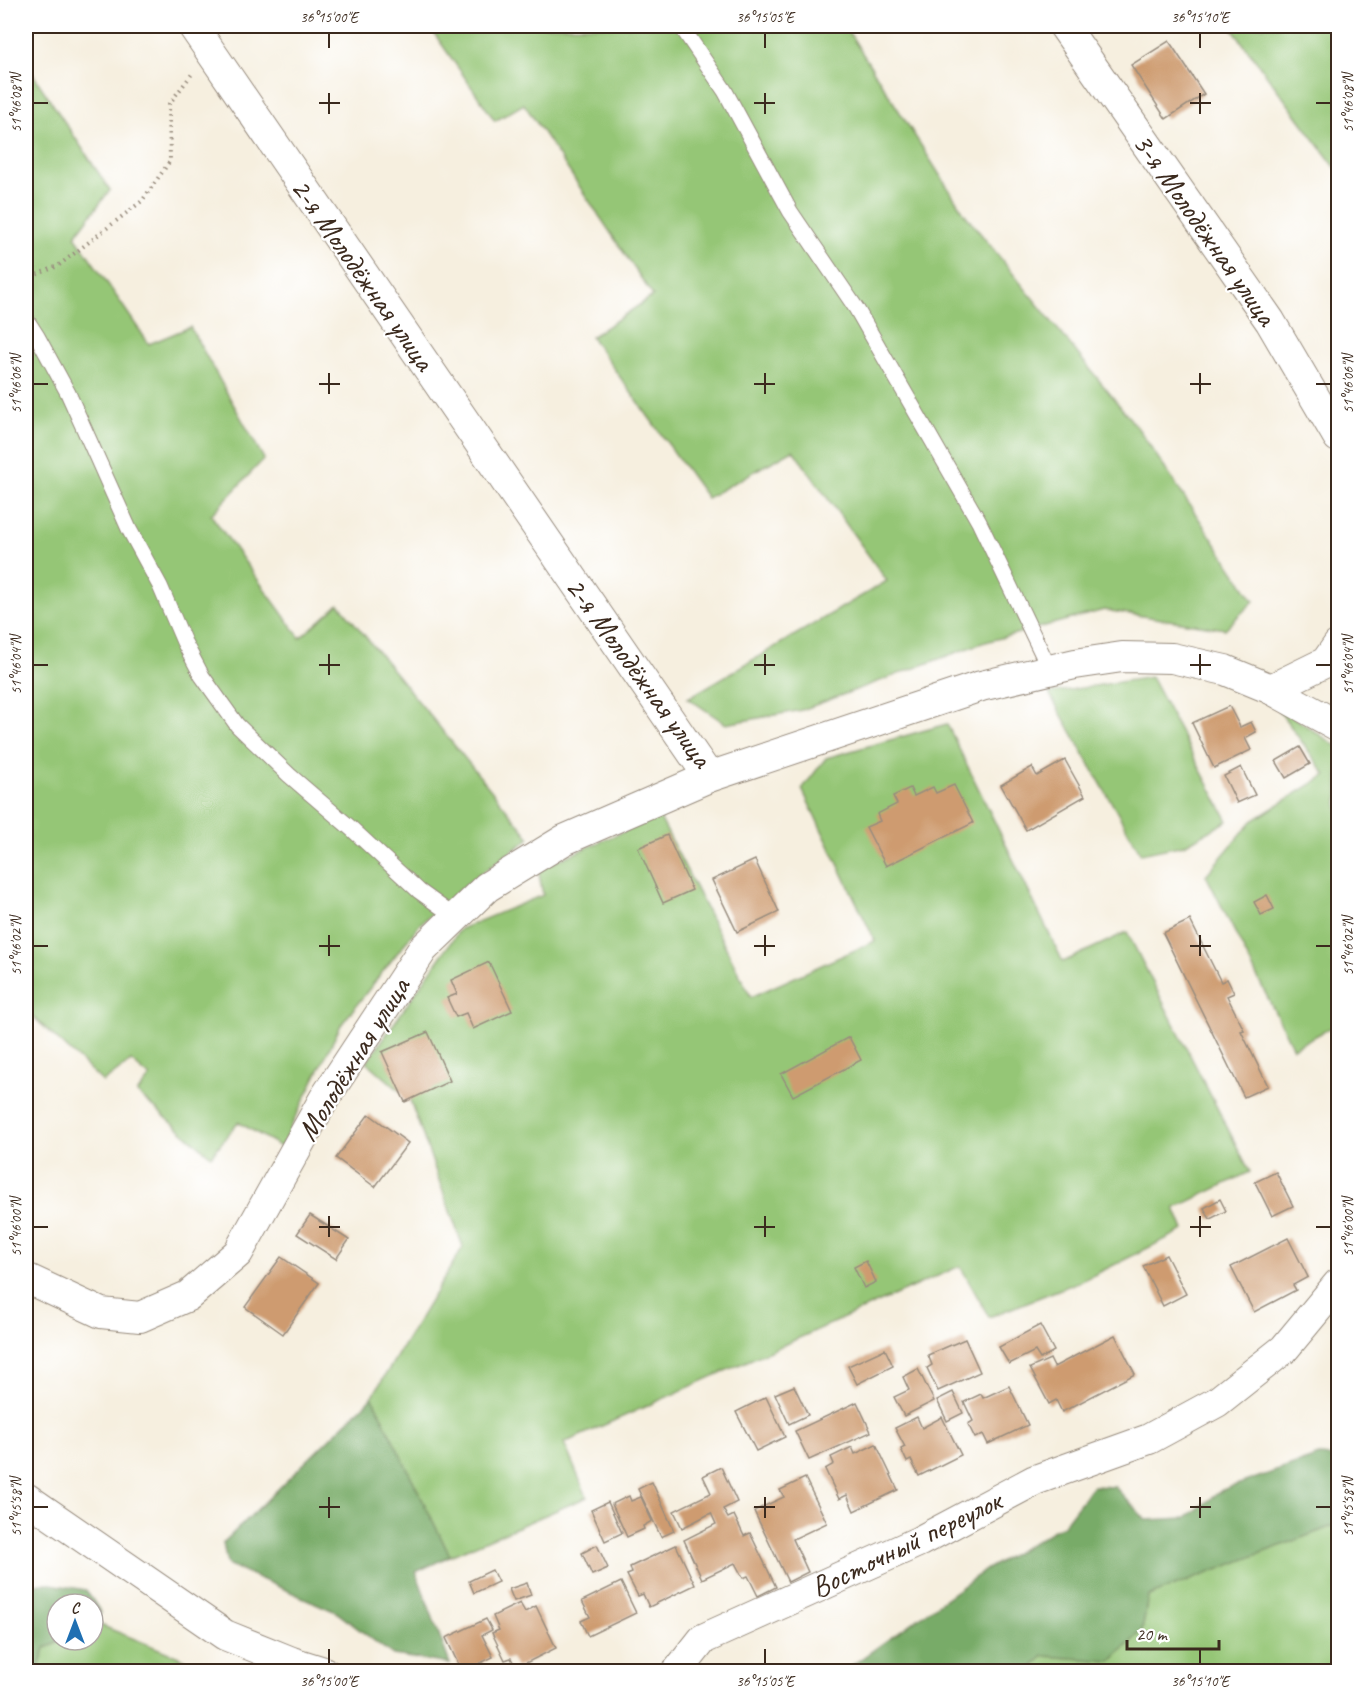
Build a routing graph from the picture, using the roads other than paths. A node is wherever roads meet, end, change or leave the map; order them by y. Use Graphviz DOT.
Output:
graph roads {
  1 [pos="193,26"];
  2 [pos="681,26"];
  3 [pos="1064,26"];
  4 [pos="26,319"];
  5 [pos="1338,437"];
  6 [pos="1338,645"];
  7 [pos="1050,670"];
  8 [pos="1271,689"];
  9 [pos="1338,726"];
  10 [pos="709,777"];
  11 [pos="456,918"];
  12 [pos="26,1278"];
  13 [pos="1338,1284"];
  14 [pos="26,1498"];
  15 [pos="324,1671"];
  16 [pos="677,1671"];
  1 -- 10 [label="street, 2-я Молодёжная улица"];
  2 -- 7 [label="lane"];
  3 -- 5 [label="street, 3-я Молодёжная улица"];
  4 -- 11 [label="lane"];
  6 -- 8 [label="street"];
  7 -- 8 [label="street, 2-я Молодёжная улица"];
  7 -- 10 [label="street, 2-я Молодёжная улица"];
  8 -- 9 [label="street, 2-я Молодёжная улица"];
  10 -- 11 [label="street, Молодёжная улица"];
  11 -- 12 [label="street, Молодёжная улица"];
  13 -- 16 [label="street, Восточный переулок"];
  14 -- 15 [label="street"];
}
